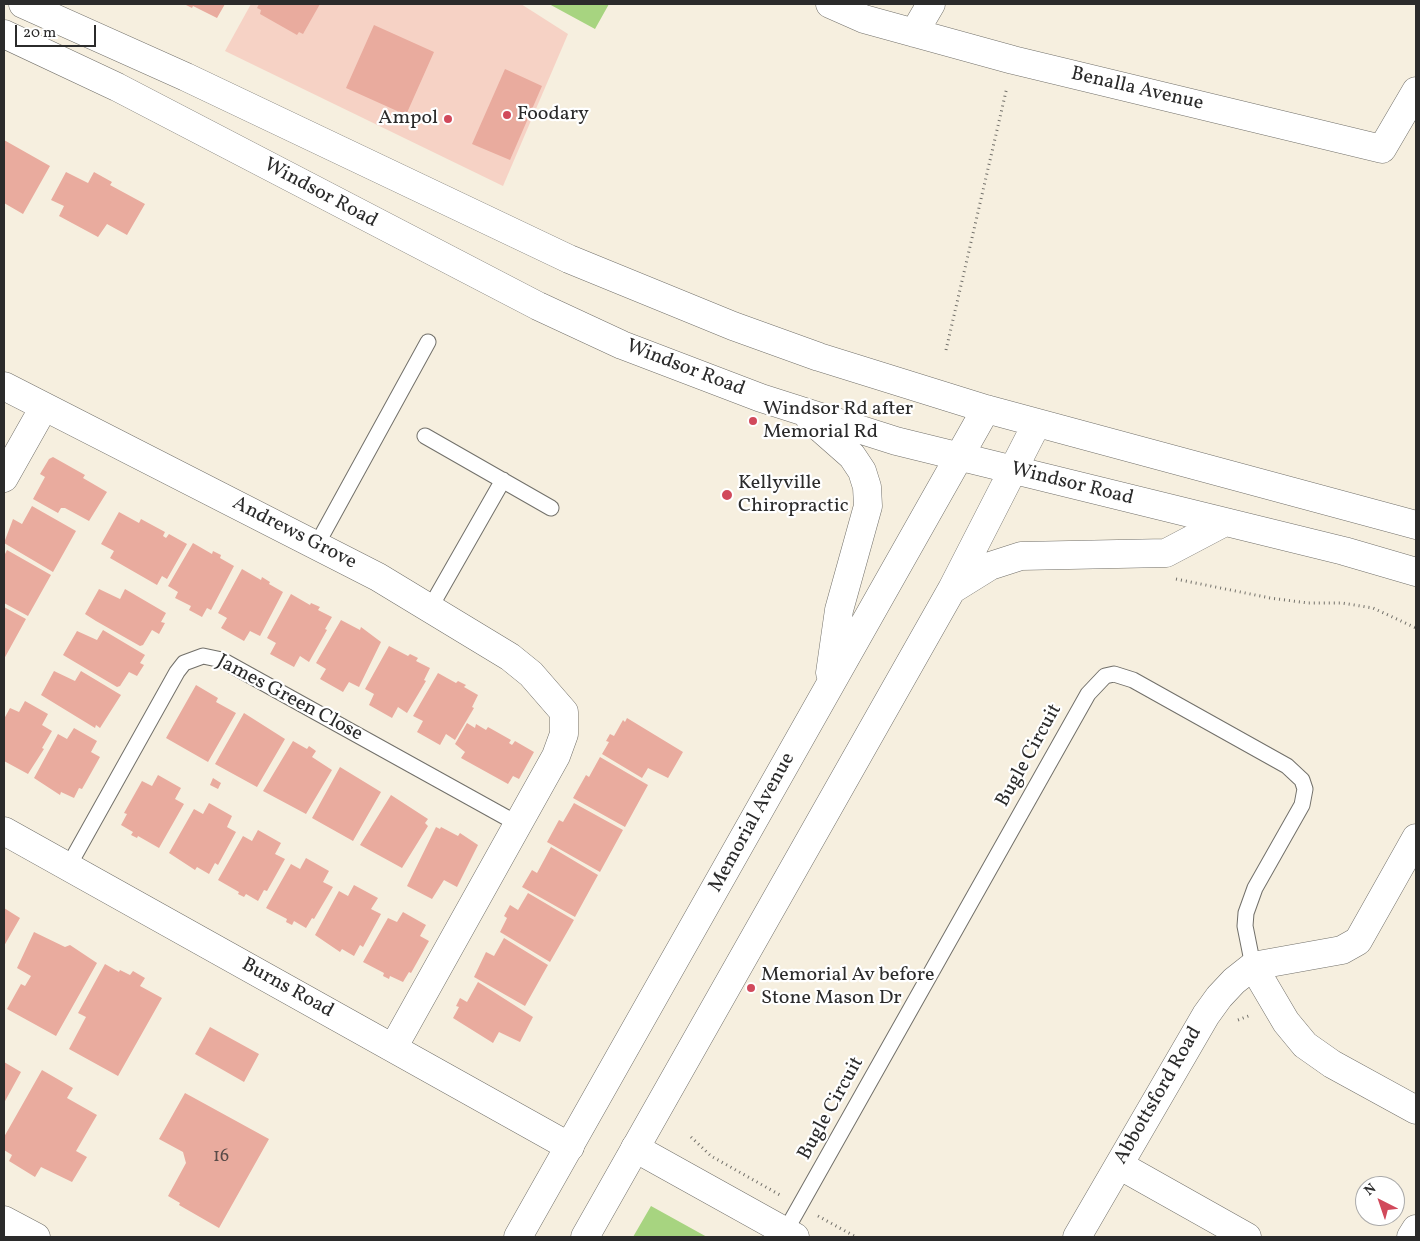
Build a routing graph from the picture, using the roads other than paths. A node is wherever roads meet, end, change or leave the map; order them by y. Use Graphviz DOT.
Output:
graph roads {
  1 [pos="23,4"];
  2 [pos="830,4"];
  3 [pos="931,4"];
  4 [pos="914,33"];
  5 [pos="4,34"];
  6 [pos="1416,90"];
  7 [pos="428,342"];
  8 [pos="4,386"];
  9 [pos="44,407"];
  10 [pos="986,409"];
  11 [pos="803,413"];
  12 [pos="1037,423"];
  13 [pos="425,436"];
  14 [pos="959,457"];
  15 [pos="1013,471"];
  16 [pos="4,478"];
  17 [pos="503,480"];
  18 [pos="551,508"];
  19 [pos="1223,523"];
  20 [pos="1416,525"];
  21 [pos="316,546"];
  22 [pos="1416,572"];
  23 [pos="952,589"];
  24 [pos="430,608"];
  25 [pos="828,687"];
  26 [pos="518,824"];
  27 [pos="4,831"];
  28 [pos="1416,838"];
  29 [pos="68,867"];
  30 [pos="1253,966"];
  31 [pos="393,1048"];
  32 [pos="1416,1110"];
  33 [pos="570,1147"];
  34 [pos="635,1148"];
  35 [pos="1119,1166"];
  36 [pos="4,1220"];
  37 [pos="1416,1228"];
  38 [pos="790,1234"];
  39 [pos="36,1237"];
  40 [pos="518,1237"];
  41 [pos="585,1237"];
  42 [pos="1077,1237"];
  43 [pos="1246,1237"];
  44 [pos="1411,1237"];
  1 -- 10 [label="main road"];
  2 -- 4 [label="main road, Benalla Avenue"];
  3 -- 4 [label="main road"];
  4 -- 6 [label="main road, Benalla Avenue"];
  5 -- 11 [label="main road, Windsor Road"];
  7 -- 21 [label="lane"];
  8 -- 9 [label="main road, Andrews Grove"];
  9 -- 16 [label="main road"];
  9 -- 21 [label="main road, Andrews Grove"];
  10 -- 12 [label="main road"];
  10 -- 14 [label="main road, Memorial Avenue"];
  11 -- 14 [label="main road, Windsor Road"];
  11 -- 25 [label="main road"];
  12 -- 15 [label="main road"];
  12 -- 20 [label="main road"];
  13 -- 17 [label="lane"];
  14 -- 15 [label="main road, Windsor Road"];
  14 -- 25 [label="main road, Memorial Avenue"];
  15 -- 19 [label="main road, Windsor Road"];
  15 -- 23 [label="main road"];
  17 -- 18 [label="lane"];
  17 -- 24 [label="lane"];
  19 -- 22 [label="main road, Windsor Road"];
  19 -- 23 [label="main road"];
  21 -- 24 [label="main road, Andrews Grove"];
  23 -- 34 [label="main road"];
  24 -- 26 [label="main road, Andrews Grove"];
  25 -- 33 [label="main road, Memorial Avenue"];
  26 -- 29 [label="lane, James Green Close"];
  26 -- 31 [label="main road"];
  27 -- 29 [label="main road, Burns Road"];
  28 -- 30 [label="main road"];
  29 -- 31 [label="main road, Burns Road"];
  30 -- 32 [label="main road"];
  30 -- 35 [label="main road, Abbottsford Road"];
  30 -- 38 [label="lane, Bugle Circuit"];
  31 -- 33 [label="main road, Burns Road"];
  33 -- 40 [label="main road, Memorial Avenue"];
  34 -- 38 [label="main road"];
  34 -- 41 [label="main road"];
  35 -- 42 [label="main road, Abbottsford Road"];
  35 -- 43 [label="main road"];
  36 -- 39 [label="main road"];
  37 -- 44 [label="main road"];
}
